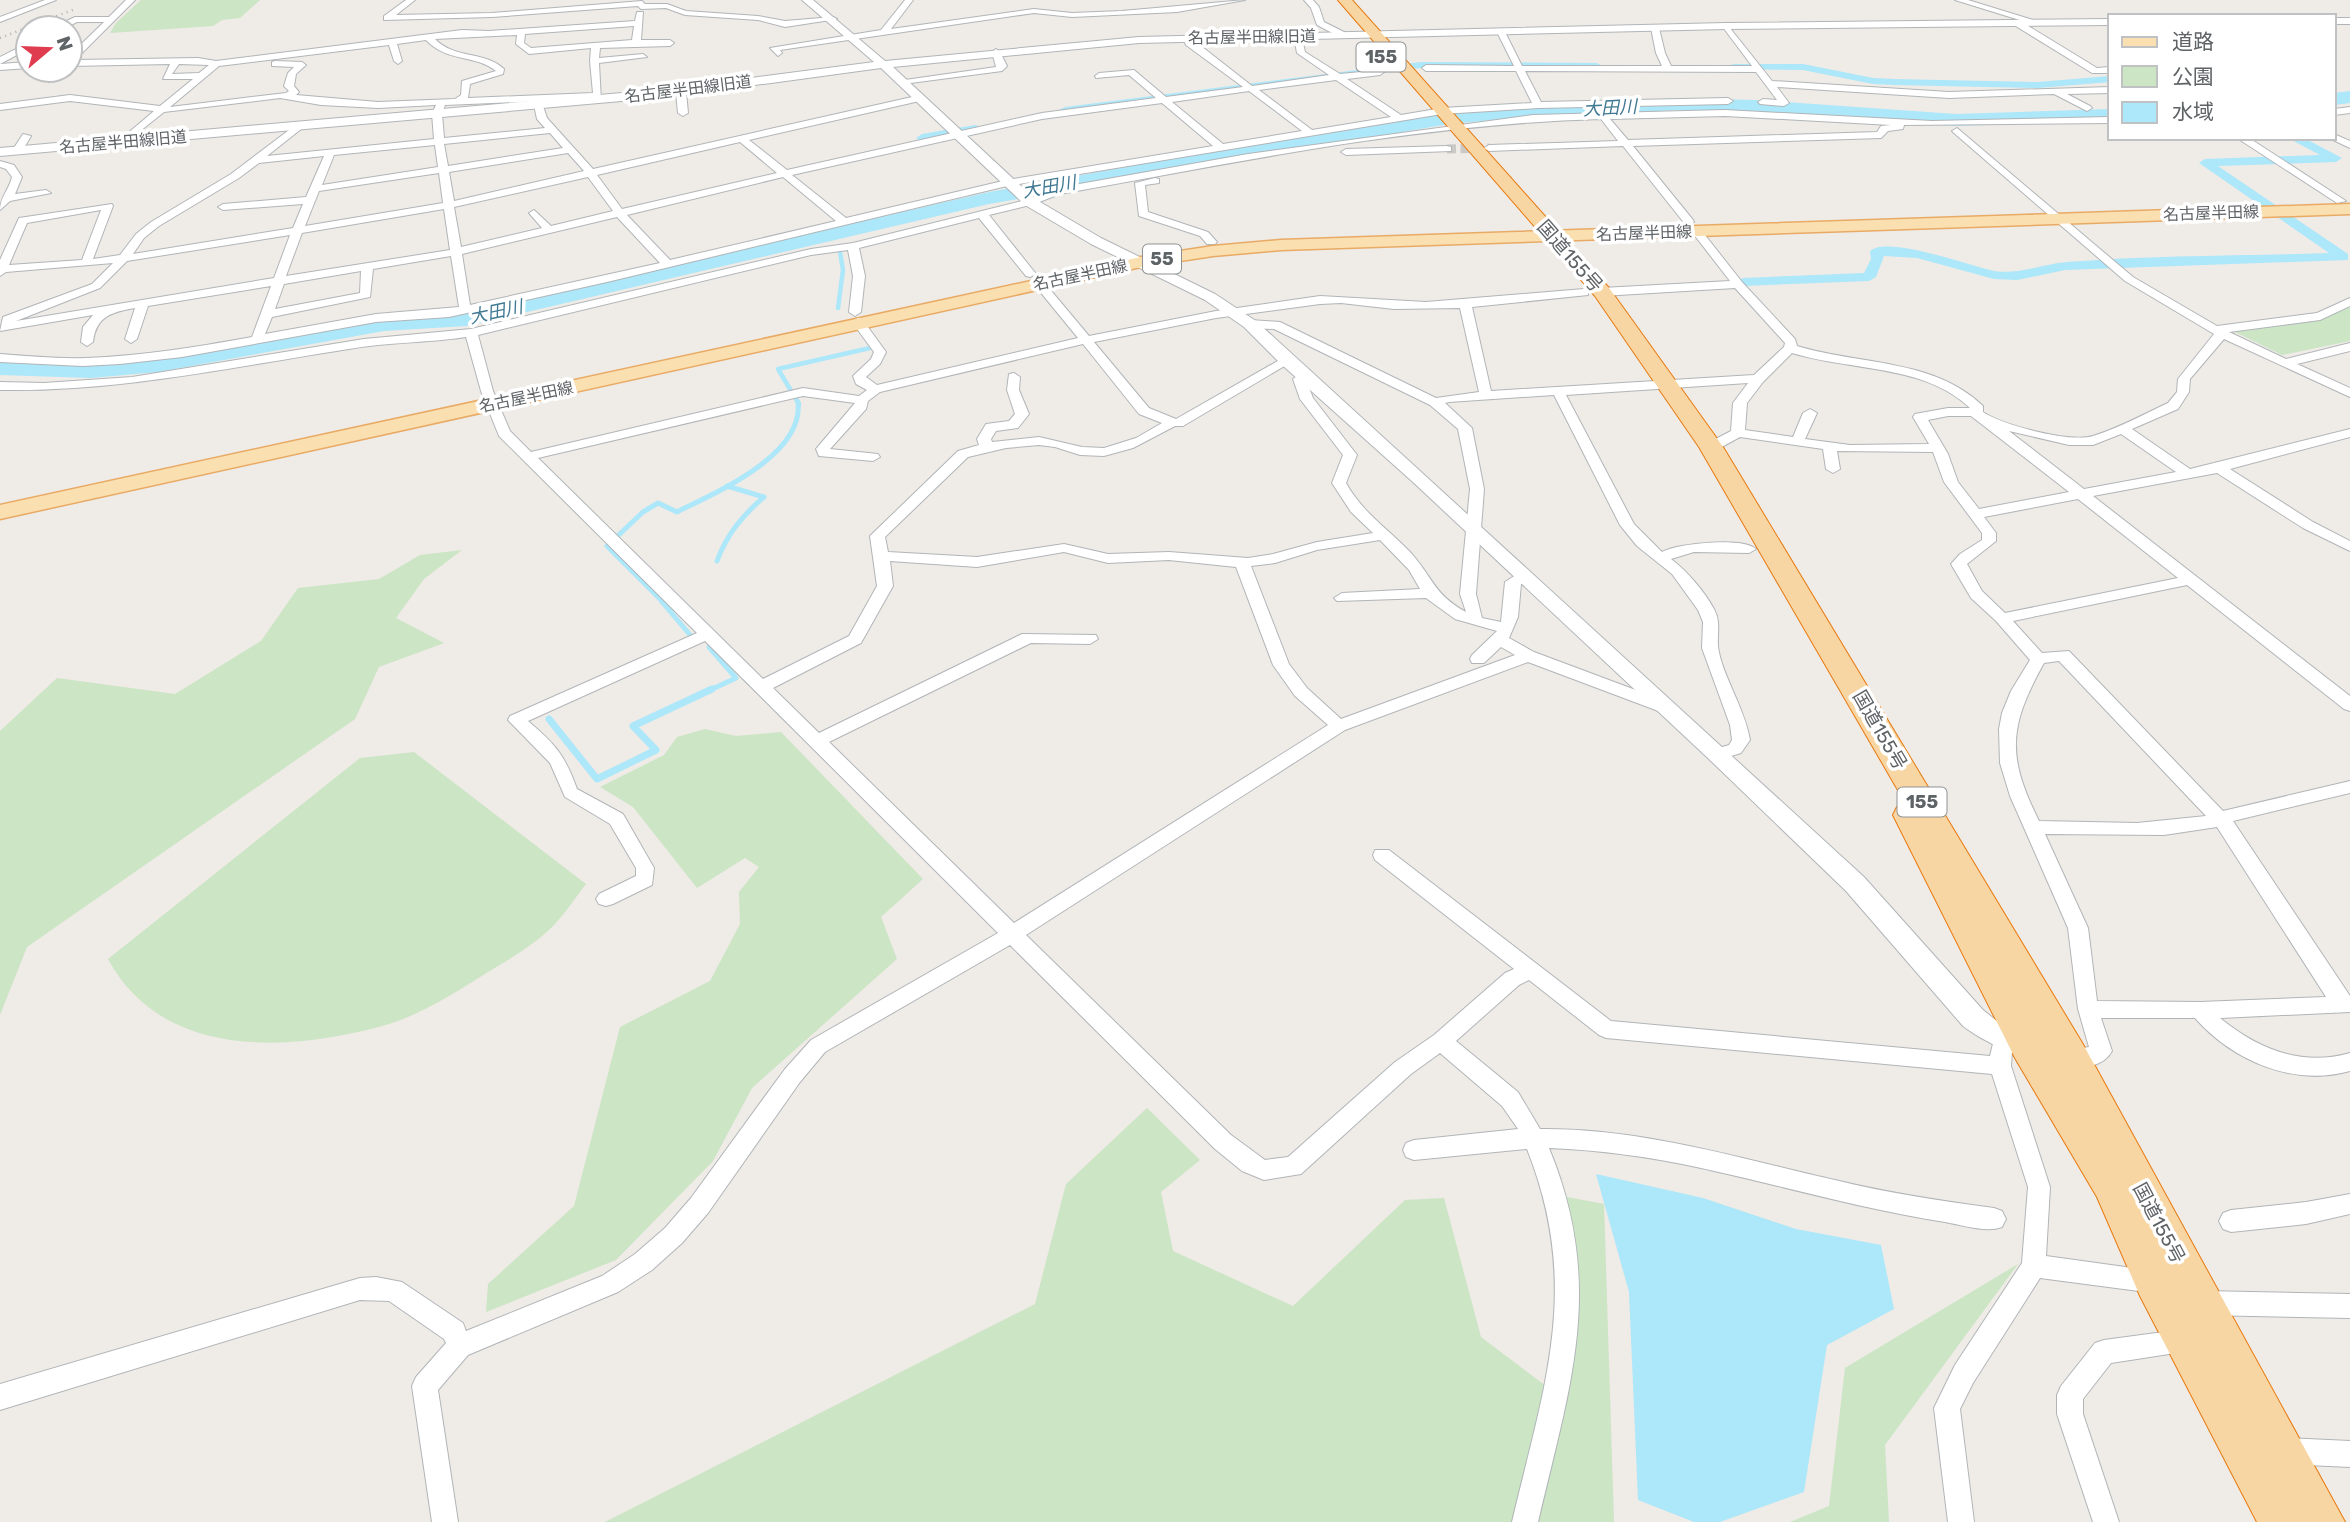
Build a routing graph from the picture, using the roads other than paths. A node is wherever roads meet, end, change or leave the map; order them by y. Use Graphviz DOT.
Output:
graph roads {
  1 [pos="52,0"];
  2 [pos="131,0"];
  3 [pos="411,0"];
  4 [pos="807,0"];
  5 [pos="909,0"];
  6 [pos="1241,0"];
  7 [pos="1308,0"];
  8 [pos="1332,0"];
  9 [pos="1345,0"];
  10 [pos="1959,0"];
  11 [pos="642,3"];
  12 [pos="1041,3"];
  13 [pos="1034,10"];
  14 [pos="493,11"];
  15 [pos="84,19"];
  16 [pos="833,19"];
  17 [pos="0,20"];
  18 [pos="110,20"];
  19 [pos="2108,22"];
  20 [pos="638,23"];
  21 [pos="2017,23"];
  22 [pos="2033,23"];
  23 [pos="937,24"];
  24 [pos="1726,26"];
  25 [pos="1655,28"];
  26 [pos="521,32"];
  27 [pos="884,32"];
  28 [pos="1501,32"];
  29 [pos="485,33"];
  30 [pos="945,34"];
  31 [pos="1369,34"];
  32 [pos="1343,35"];
  33 [pos="851,36"];
  34 [pos="1298,36"];
  35 [pos="428,37"];
  36 [pos="1187,38"];
  37 [pos="636,42"];
  38 [pos="393,43"];
  39 [pos="670,43"];
  40 [pos="596,46"];
  41 [pos="84,47"];
  42 [pos="996,52"];
  43 [pos="778,53"];
  44 [pos="274,57"];
  45 [pos="643,57"];
  46 [pos="177,61"];
  47 [pos="398,61"];
  48 [pos="594,61"];
  49 [pos="84,62"];
  50 [pos="93,62"];
  51 [pos="216,64"];
  52 [pos="883,64"];
  53 [pos="1426,68"];
  54 [pos="1638,68"];
  55 [pos="1668,68"];
  56 [pos="1518,69"];
  57 [pos="1759,69"];
  58 [pos="2108,70"];
  59 [pos="87,71"];
  60 [pos="1380,72"];
  61 [pos="202,76"];
  62 [pos="1098,76"];
  63 [pos="1338,77"];
  64 [pos="1644,77"];
  65 [pos="903,81"];
  66 [pos="1771,84"];
  67 [pos="1252,88"];
  68 [pos="2108,90"];
  69 [pos="681,92"];
  70 [pos="2055,92"];
  71 [pos="289,95"];
  72 [pos="921,97"];
  73 [pos="597,98"];
  74 [pos="1163,99"];
  75 [pos="459,100"];
  76 [pos="1740,101"];
  77 [pos="1754,102"];
  78 [pos="538,105"];
  79 [pos="1538,105"];
  80 [pos="0,107"];
  81 [pos="439,108"];
  82 [pos="1490,108"];
  83 [pos="2087,108"];
  84 [pos="163,109"];
  85 [pos="683,113"];
  86 [pos="1604,117"];
  87 [pos="1399,118"];
  88 [pos="1500,118"];
  89 [pos="2108,120"];
  90 [pos="1443,125"];
  91 [pos="300,126"];
  92 [pos="2108,126"];
  93 [pos="552,130"];
  94 [pos="1957,131"];
  95 [pos="1311,133"];
  96 [pos="958,135"];
  97 [pos="26,136"];
  98 [pos="743,140"];
  99 [pos="2245,140"];
  100 [pos="124,141"];
  101 [pos="439,141"];
  102 [pos="1624,143"];
  103 [pos="1220,147"];
  104 [pos="1489,148"];
  105 [pos="570,150"];
  106 [pos="17,151"];
  107 [pos="0,152"];
  108 [pos="330,153"];
  109 [pos="254,160"];
  110 [pos="0,164"];
  111 [pos="444,170"];
  112 [pos="591,173"];
  113 [pos="786,175"];
  114 [pos="1009,185"];
  115 [pos="314,188"];
  116 [pos="46,193"];
  117 [pos="1027,199"];
  118 [pos="309,200"];
  119 [pos="4,202"];
  120 [pos="2347,203"];
  121 [pos="450,205"];
  122 [pos="223,207"];
  123 [pos="534,213"];
  124 [pos="981,213"];
  125 [pos="620,214"];
  126 [pos="2055,215"];
  127 [pos="844,222"];
  128 [pos="1693,227"];
  129 [pos="549,230"];
  130 [pos="298,231"];
  131 [pos="1541,233"];
  132 [pos="1211,242"];
  133 [pos="853,246"];
  134 [pos="456,252"];
  135 [pos="1133,258"];
  136 [pos="124,259"];
  137 [pos="86,263"];
  138 [pos="667,264"];
  139 [pos="367,268"];
  140 [pos="1,270"];
  141 [pos="1035,279"];
  142 [pos="279,283"];
  143 [pos="1738,284"];
  144 [pos="1593,293"];
  145 [pos="2350,302"];
  146 [pos="1465,304"];
  147 [pos="143,305"];
  148 [pos="465,310"];
  149 [pos="103,312"];
  150 [pos="1233,312"];
  151 [pos="267,314"];
  152 [pos="856,317"];
  153 [pos="1250,324"];
  154 [pos="0,326"];
  155 [pos="2220,332"];
  156 [pos="471,333"];
  157 [pos="258,338"];
  158 [pos="131,339"];
  159 [pos="1087,341"];
  160 [pos="87,342"];
  161 [pos="2350,347"];
  162 [pos="1790,348"];
  163 [pos="0,358"];
  164 [pos="24,360"];
  165 [pos="1287,361"];
  166 [pos="2286,363"];
  167 [pos="1304,375"];
  168 [pos="1014,377"];
  169 [pos="1758,379"];
  170 [pos="2,380"];
  171 [pos="1659,386"];
  172 [pos="875,389"];
  173 [pos="1559,393"];
  174 [pos="2350,393"];
  175 [pos="1486,396"];
  176 [pos="490,398"];
  177 [pos="862,400"];
  178 [pos="1434,401"];
  179 [pos="1974,412"];
  180 [pos="1810,413"];
  181 [pos="1172,422"];
  182 [pos="1990,423"];
  183 [pos="2124,430"];
  184 [pos="2350,433"];
  185 [pos="1725,440"];
  186 [pos="1797,442"];
  187 [pos="1829,446"];
  188 [pos="987,448"];
  189 [pos="1937,448"];
  190 [pos="530,456"];
  191 [pos="873,457"];
  192 [pos="1833,468"];
  193 [pos="2219,468"];
  194 [pos="2189,474"];
  195 [pos="2080,494"];
  196 [pos="0,498"];
  197 [pos="0,512"];
  198 [pos="1976,514"];
  199 [pos="1473,529"];
  200 [pos="1381,535"];
  201 [pos="2350,547"];
  202 [pos="1749,548"];
  203 [pos="882,555"];
  204 [pos="1663,557"];
  205 [pos="1242,562"];
  206 [pos="1524,576"];
  207 [pos="2190,580"];
  208 [pos="1430,593"];
  209 [pos="1342,598"];
  210 [pos="1475,617"];
  211 [pos="2002,618"];
  212 [pos="708,634"];
  213 [pos="1504,635"];
  214 [pos="1090,639"];
  215 [pos="1528,656"];
  216 [pos="1478,659"];
  217 [pos="2038,659"];
  218 [pos="760,687"];
  219 [pos="2350,705"];
  220 [pos="1667,708"];
  221 [pos="1339,726"];
  222 [pos="815,742"];
  223 [pos="1718,754"];
  224 [pos="2350,787"];
  225 [pos="2221,820"];
  226 [pos="2033,827"];
  227 [pos="1382,855"];
  228 [pos="606,899"];
  229 [pos="1013,934"];
  230 [pos="1532,970"];
  231 [pos="2346,1004"];
  232 [pos="2088,1009"];
  233 [pos="2200,1010"];
  234 [pos="1441,1041"];
  235 [pos="2015,1042"];
  236 [pos="2071,1057"];
  237 [pos="2350,1062"];
  238 [pos="2000,1066"];
  239 [pos="1534,1139"];
  240 [pos="1414,1150"];
  241 [pos="2350,1203"];
  242 [pos="1994,1219"];
  243 [pos="2231,1221"];
  244 [pos="2034,1266"];
  245 [pos="2154,1282"];
  246 [pos="2202,1303"];
  247 [pos="2350,1306"];
  248 [pos="2186,1341"];
  249 [pos="459,1346"];
  250 [pos="0,1397"];
  251 [pos="2283,1451"];
  252 [pos="2350,1454"];
  253 [pos="445,1522"];
  254 [pos="1525,1522"];
  255 [pos="1961,1522"];
  256 [pos="2106,1522"];
  257 [pos="2282,1522"];
  258 [pos="2322,1522"];
  1 -- 17 [label="street"];
  2 -- 18 [label="street"];
  3 -- 14 [label="street"];
  4 -- 16 [label="street"];
  5 -- 27 [label="street"];
  6 -- 13 [label="street"];
  7 -- 32 [label="street"];
  8 -- 31 [label="highway, 国道155号 / 155"];
  9 -- 31 [label="highway, 国道155号 / 155"];
  10 -- 22 [label="street"];
  11 -- 14 [label="street"];
  11 -- 16 [label="street"];
  11 -- 20 [label="street"];
  12 -- 13 [label="street"];
  13 -- 23 [label="street"];
  14 -- 29 [label="street"];
  15 -- 18 [label="street"];
  16 -- 33 [label="street"];
  18 -- 41 [label="street"];
  19 -- 22 [label="street, 名古屋半田線旧道"];
  20 -- 26 [label="street"];
  20 -- 37 [label="street"];
  21 -- 22 [label="street, 名古屋半田線旧道"];
  21 -- 24 [label="street, 名古屋半田線旧道"];
  21 -- 58 [label="street"];
  23 -- 27 [label="street"];
  23 -- 30 [label="street"];
  24 -- 25 [label="street, 名古屋半田線旧道"];
  24 -- 57 [label="street"];
  25 -- 28 [label="street, 名古屋半田線旧道"];
  25 -- 55 [label="street"];
  26 -- 29 [label="street"];
  26 -- 40 [label="street"];
  27 -- 33 [label="street"];
  28 -- 31 [label="street, 名古屋半田線旧道"];
  28 -- 56 [label="street"];
  29 -- 35 [label="street"];
  31 -- 32 [label="street, 名古屋半田線旧道"];
  31 -- 90 [label="highway, 国道155号 / 155"];
  32 -- 34 [label="street, 名古屋半田線旧道"];
  33 -- 43 [label="street"];
  33 -- 52 [label="street"];
  34 -- 36 [label="street, 名古屋半田線旧道"];
  34 -- 63 [label="street"];
  35 -- 38 [label="street"];
  35 -- 75 [label="street"];
  36 -- 42 [label="street, 名古屋半田線旧道"];
  36 -- 67 [label="street"];
  37 -- 39 [label="street"];
  37 -- 40 [label="street"];
  38 -- 44 [label="street"];
  38 -- 47 [label="street"];
  40 -- 48 [label="street"];
  42 -- 52 [label="street, 名古屋半田線旧道"];
  42 -- 65 [label="street"];
  44 -- 51 [label="street"];
  44 -- 71 [label="street"];
  45 -- 48 [label="street"];
  46 -- 50 [label="street"];
  46 -- 51 [label="street"];
  46 -- 61 [label="street"];
  48 -- 73 [label="street"];
  49 -- 50 [label="street"];
  50 -- 59 [label="street"];
  51 -- 61 [label="street"];
  52 -- 65 [label="street"];
  52 -- 69 [label="street, 名古屋半田線旧道"];
  53 -- 56 [label="street"];
  54 -- 55 [label="street"];
  54 -- 56 [label="street"];
  54 -- 64 [label="street"];
  55 -- 57 [label="street"];
  56 -- 79 [label="street"];
  57 -- 66 [label="street"];
  60 -- 63 [label="street"];
  61 -- 84 [label="street"];
  62 -- 74 [label="street"];
  63 -- 67 [label="street"];
  63 -- 87 [label="street"];
  65 -- 72 [label="street"];
  66 -- 70 [label="street"];
  66 -- 77 [label="street"];
  67 -- 74 [label="street"];
  67 -- 95 [label="street"];
  68 -- 70 [label="street"];
  69 -- 73 [label="street, 名古屋半田線旧道"];
  69 -- 85 [label="street"];
  70 -- 83 [label="street"];
  71 -- 81 [label="street"];
  71 -- 84 [label="street"];
  72 -- 96 [label="street"];
  72 -- 98 [label="street"];
  73 -- 75 [label="street"];
  73 -- 78 [label="street, 名古屋半田線旧道"];
  74 -- 96 [label="street"];
  74 -- 103 [label="street"];
  75 -- 81 [label="street"];
  76 -- 79 [label="street"];
  78 -- 81 [label="street, 名古屋半田線旧道"];
  78 -- 93 [label="street"];
  79 -- 82 [label="street"];
  80 -- 84 [label="street"];
  81 -- 91 [label="street, 名古屋半田線旧道"];
  81 -- 101 [label="street"];
  82 -- 88 [label="street"];
  82 -- 90 [label="street"];
  84 -- 100 [label="street"];
  86 -- 89 [label="street"];
  86 -- 90 [label="street"];
  86 -- 102 [label="street"];
  87 -- 90 [label="street"];
  87 -- 95 [label="street"];
  90 -- 117 [label="street"];
  90 -- 131 [label="highway, 国道155号 / 155"];
  90 -- 132 [label="street"];
  91 -- 100 [label="street, 名古屋半田線旧道"];
  91 -- 109 [label="street"];
  92 -- 94 [label="street"];
  93 -- 101 [label="street"];
  93 -- 105 [label="street"];
  94 -- 102 [label="street"];
  94 -- 126 [label="street"];
  95 -- 103 [label="street"];
  96 -- 113 [label="street"];
  96 -- 114 [label="street"];
  97 -- 106 [label="street"];
  98 -- 112 [label="street"];
  98 -- 113 [label="street"];
  99 -- 120 [label="street"];
  100 -- 106 [label="street, 名古屋半田線旧道"];
  101 -- 108 [label="street"];
  101 -- 111 [label="street"];
  102 -- 104 [label="street"];
  102 -- 128 [label="street"];
  103 -- 114 [label="street"];
  105 -- 111 [label="street"];
  105 -- 112 [label="street"];
  106 -- 107 [label="street, 名古屋半田線旧道"];
  108 -- 109 [label="street"];
  108 -- 115 [label="street"];
  109 -- 136 [label="street"];
  110 -- 119 [label="street"];
  111 -- 115 [label="street"];
  111 -- 121 [label="street"];
  112 -- 121 [label="street"];
  112 -- 125 [label="street"];
  113 -- 125 [label="street"];
  113 -- 127 [label="street"];
  114 -- 117 [label="street"];
  114 -- 127 [label="street"];
  115 -- 118 [label="street"];
  116 -- 119 [label="street"];
  117 -- 124 [label="street"];
  117 -- 135 [label="street"];
  118 -- 122 [label="street"];
  118 -- 130 [label="street"];
  120 -- 126 [label="main road, 名古屋半田線 / 55"];
  121 -- 130 [label="street"];
  121 -- 134 [label="street"];
  123 -- 129 [label="street"];
  124 -- 133 [label="street"];
  124 -- 141 [label="street"];
  125 -- 129 [label="street"];
  125 -- 138 [label="street"];
  126 -- 128 [label="main road, 名古屋半田線 / 55"];
  126 -- 155 [label="street"];
  127 -- 138 [label="street"];
  128 -- 131 [label="main road, 名古屋半田線 / 55"];
  128 -- 143 [label="street"];
  129 -- 134 [label="street"];
  130 -- 136 [label="street"];
  130 -- 142 [label="street"];
  131 -- 132 [label="main road, 名古屋半田線 / 55"];
  131 -- 135 [label="main road, 名古屋半田線 / 55"];
  131 -- 144 [label="highway, 国道155号 / 155"];
  132 -- 135 [label="main road, 名古屋半田線 / 55"];
  133 -- 152 [label="street"];
  133 -- 156 [label="street"];
  134 -- 139 [label="street"];
  134 -- 148 [label="street"];
  135 -- 141 [label="main road, 名古屋半田線 / 55"];
  135 -- 150 [label="street"];
  136 -- 137 [label="street"];
  136 -- 154 [label="street"];
  137 -- 140 [label="street"];
  137 -- 140 [label="street"];
  138 -- 148 [label="street"];
  139 -- 142 [label="street"];
  139 -- 151 [label="street"];
  141 -- 152 [label="main road, 名古屋半田線 / 55"];
  141 -- 159 [label="street"];
  142 -- 147 [label="street"];
  142 -- 151 [label="street"];
  143 -- 144 [label="street"];
  143 -- 162 [label="street"];
  144 -- 146 [label="street"];
  144 -- 171 [label="highway, 国道155号 / 155"];
  145 -- 155 [label="street"];
  146 -- 150 [label="street"];
  146 -- 175 [label="street"];
  147 -- 149 [label="street"];
  147 -- 158 [label="street"];
  148 -- 157 [label="street"];
  149 -- 154 [label="street"];
  149 -- 160 [label="street"];
  150 -- 153 [label="street"];
  150 -- 159 [label="street"];
  151 -- 157 [label="street"];
  152 -- 172 [label="street"];
  152 -- 176 [label="main road, 名古屋半田線 / 55"];
  153 -- 165 [label="street"];
  153 -- 178 [label="street"];
  155 -- 166 [label="street"];
  155 -- 183 [label="street"];
  156 -- 170 [label="street"];
  156 -- 176 [label="street"];
  157 -- 164 [label="street"];
  159 -- 172 [label="street"];
  159 -- 181 [label="street"];
  161 -- 166 [label="street"];
  162 -- 169 [label="street"];
  162 -- 179 [label="street"];
  163 -- 164 [label="street"];
  164 -- 170 [label="street"];
  165 -- 167 [label="street"];
  165 -- 181 [label="street"];
  166 -- 174 [label="street"];
  167 -- 199 [label="street"];
  167 -- 200 [label="street"];
  168 -- 188 [label="street"];
  169 -- 171 [label="street"];
  169 -- 185 [label="street"];
  171 -- 173 [label="street"];
  171 -- 185 [label="highway, 国道155号 / 155"];
  171 -- 202 [label="highway, 国道155号 / 155"];
  172 -- 177 [label="street"];
  173 -- 175 [label="street"];
  173 -- 204 [label="street"];
  175 -- 178 [label="street"];
  176 -- 190 [label="street"];
  176 -- 196 [label="main road, 名古屋半田線 / 55"];
  176 -- 197 [label="main road, 名古屋半田線 / 55"];
  177 -- 190 [label="street"];
  177 -- 191 [label="street"];
  178 -- 199 [label="street"];
  179 -- 182 [label="street"];
  179 -- 189 [label="street"];
  180 -- 186 [label="street"];
  181 -- 188 [label="street"];
  182 -- 183 [label="street"];
  182 -- 195 [label="street"];
  183 -- 194 [label="street"];
  184 -- 193 [label="street"];
  185 -- 186 [label="street"];
  185 -- 236 [label="highway, 国道155号 / 155"];
  186 -- 187 [label="street"];
  187 -- 189 [label="street"];
  187 -- 192 [label="street"];
  188 -- 203 [label="street"];
  189 -- 198 [label="street"];
  190 -- 212 [label="street"];
  193 -- 194 [label="street"];
  193 -- 201 [label="street"];
  194 -- 195 [label="street"];
  195 -- 198 [label="street"];
  195 -- 207 [label="street"];
  198 -- 211 [label="street"];
  199 -- 206 [label="street"];
  199 -- 210 [label="street"];
  200 -- 205 [label="street"];
  200 -- 208 [label="street"];
  202 -- 204 [label="street"];
  202 -- 235 [label="highway, 国道155号 / 155"];
  203 -- 205 [label="street"];
  203 -- 218 [label="street"];
  204 -- 223 [label="street"];
  205 -- 221 [label="street"];
  206 -- 213 [label="street"];
  206 -- 220 [label="street"];
  207 -- 211 [label="street"];
  207 -- 219 [label="street"];
  208 -- 209 [label="street"];
  208 -- 210 [label="street"];
  210 -- 213 [label="street"];
  211 -- 217 [label="street"];
  212 -- 218 [label="street"];
  212 -- 228 [label="street"];
  213 -- 215 [label="street"];
  213 -- 216 [label="street"];
  214 -- 222 [label="street"];
  215 -- 220 [label="street"];
  215 -- 221 [label="street"];
  217 -- 225 [label="street"];
  217 -- 226 [label="street"];
  218 -- 222 [label="street"];
  220 -- 223 [label="street"];
  221 -- 229 [label="street"];
  222 -- 229 [label="street"];
  223 -- 235 [label="street"];
  224 -- 225 [label="street"];
  225 -- 226 [label="street"];
  225 -- 231 [label="street"];
  226 -- 232 [label="street"];
  227 -- 230 [label="street"];
  229 -- 234 [label="street"];
  229 -- 249 [label="street"];
  230 -- 234 [label="street"];
  230 -- 238 [label="street"];
  231 -- 233 [label="street"];
  232 -- 233 [label="street"];
  232 -- 236 [label="street"];
  233 -- 237 [label="street"];
  234 -- 239 [label="street"];
  235 -- 236 [label="street"];
  235 -- 238 [label="street"];
  235 -- 245 [label="highway, 国道155号 / 155"];
  236 -- 246 [label="highway, 国道155号 / 155"];
  238 -- 244 [label="street"];
  239 -- 240 [label="street"];
  239 -- 242 [label="street"];
  239 -- 254 [label="street"];
  241 -- 243 [label="street"];
  244 -- 245 [label="street"];
  244 -- 255 [label="street"];
  245 -- 248 [label="highway, 国道155号 / 155"];
  246 -- 247 [label="street"];
  246 -- 251 [label="highway, 国道155号 / 155"];
  248 -- 256 [label="street"];
  248 -- 257 [label="highway, 国道155号 / 155"];
  249 -- 250 [label="street"];
  249 -- 253 [label="street"];
  251 -- 252 [label="street"];
  251 -- 258 [label="highway, 国道155号 / 155"];
}
